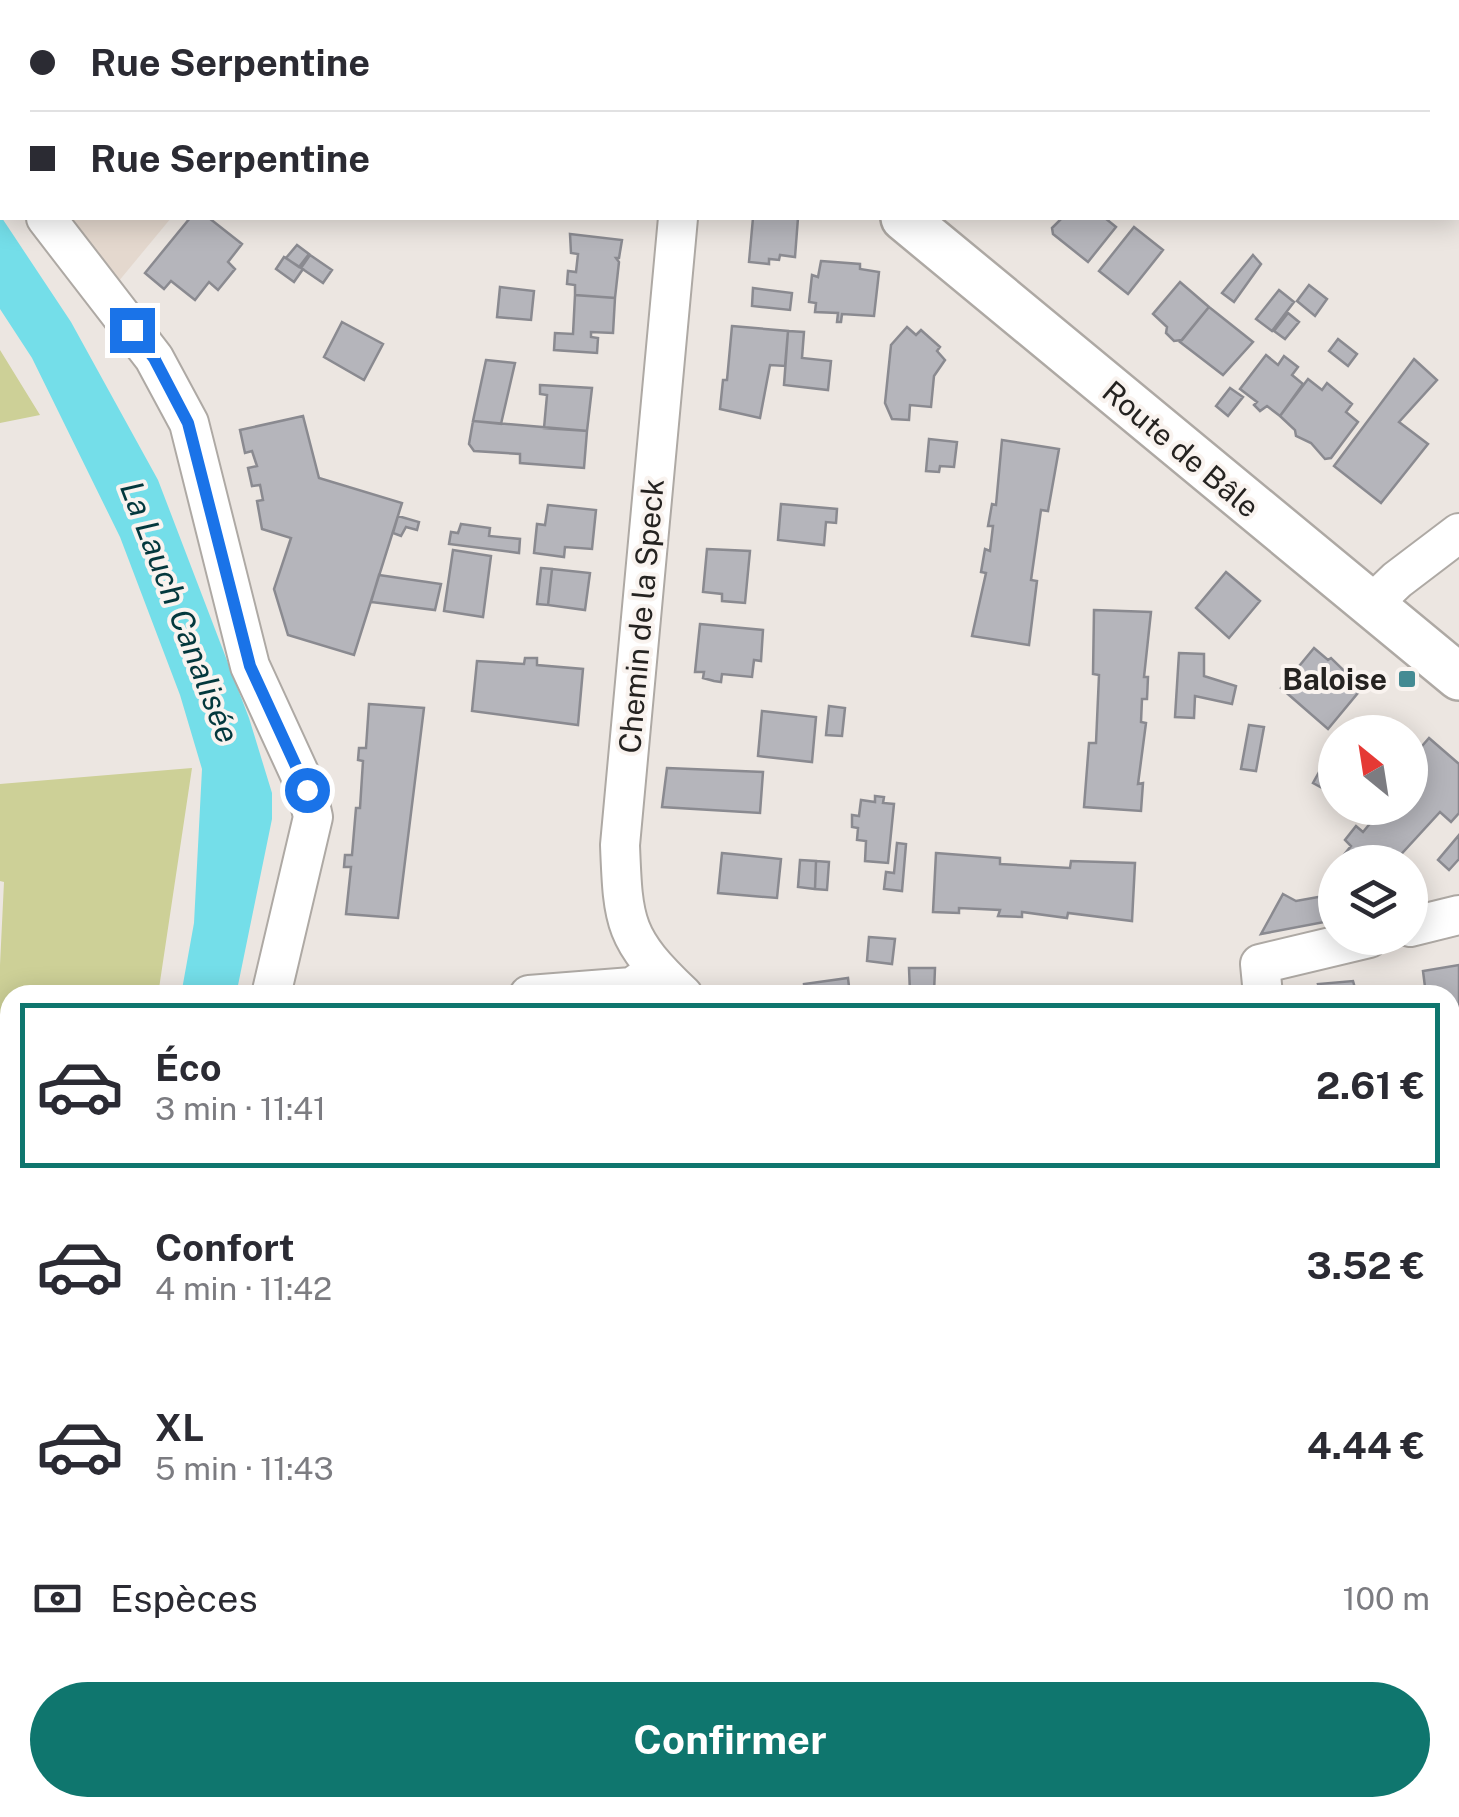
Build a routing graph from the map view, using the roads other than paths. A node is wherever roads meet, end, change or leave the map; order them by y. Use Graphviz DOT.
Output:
graph roads {
  1 [pos="48,220"];
  2 [pos="678,220"];
  3 [pos="906,220"];
  4 [pos="1459,533"];
  5 [pos="1371,605"];
  6 [pos="1459,677"];
  7 [pos="1459,916"];
  8 [pos="1428,924"];
  9 [pos="1318,950"];
  10 [pos="670,983"];
  11 [pos="273,985"];
  12 [pos="1262,985"];
  1 -- 11 [label="street"];
  2 -- 10 [label="street, Chemin de la Speck"];
  3 -- 5 [label="street, Route de Bâle"];
  4 -- 5 [label="street"];
  5 -- 6 [label="street, Route de Bâle"];
  7 -- 8 [label="street"];
  9 -- 12 [label="street"];
}
